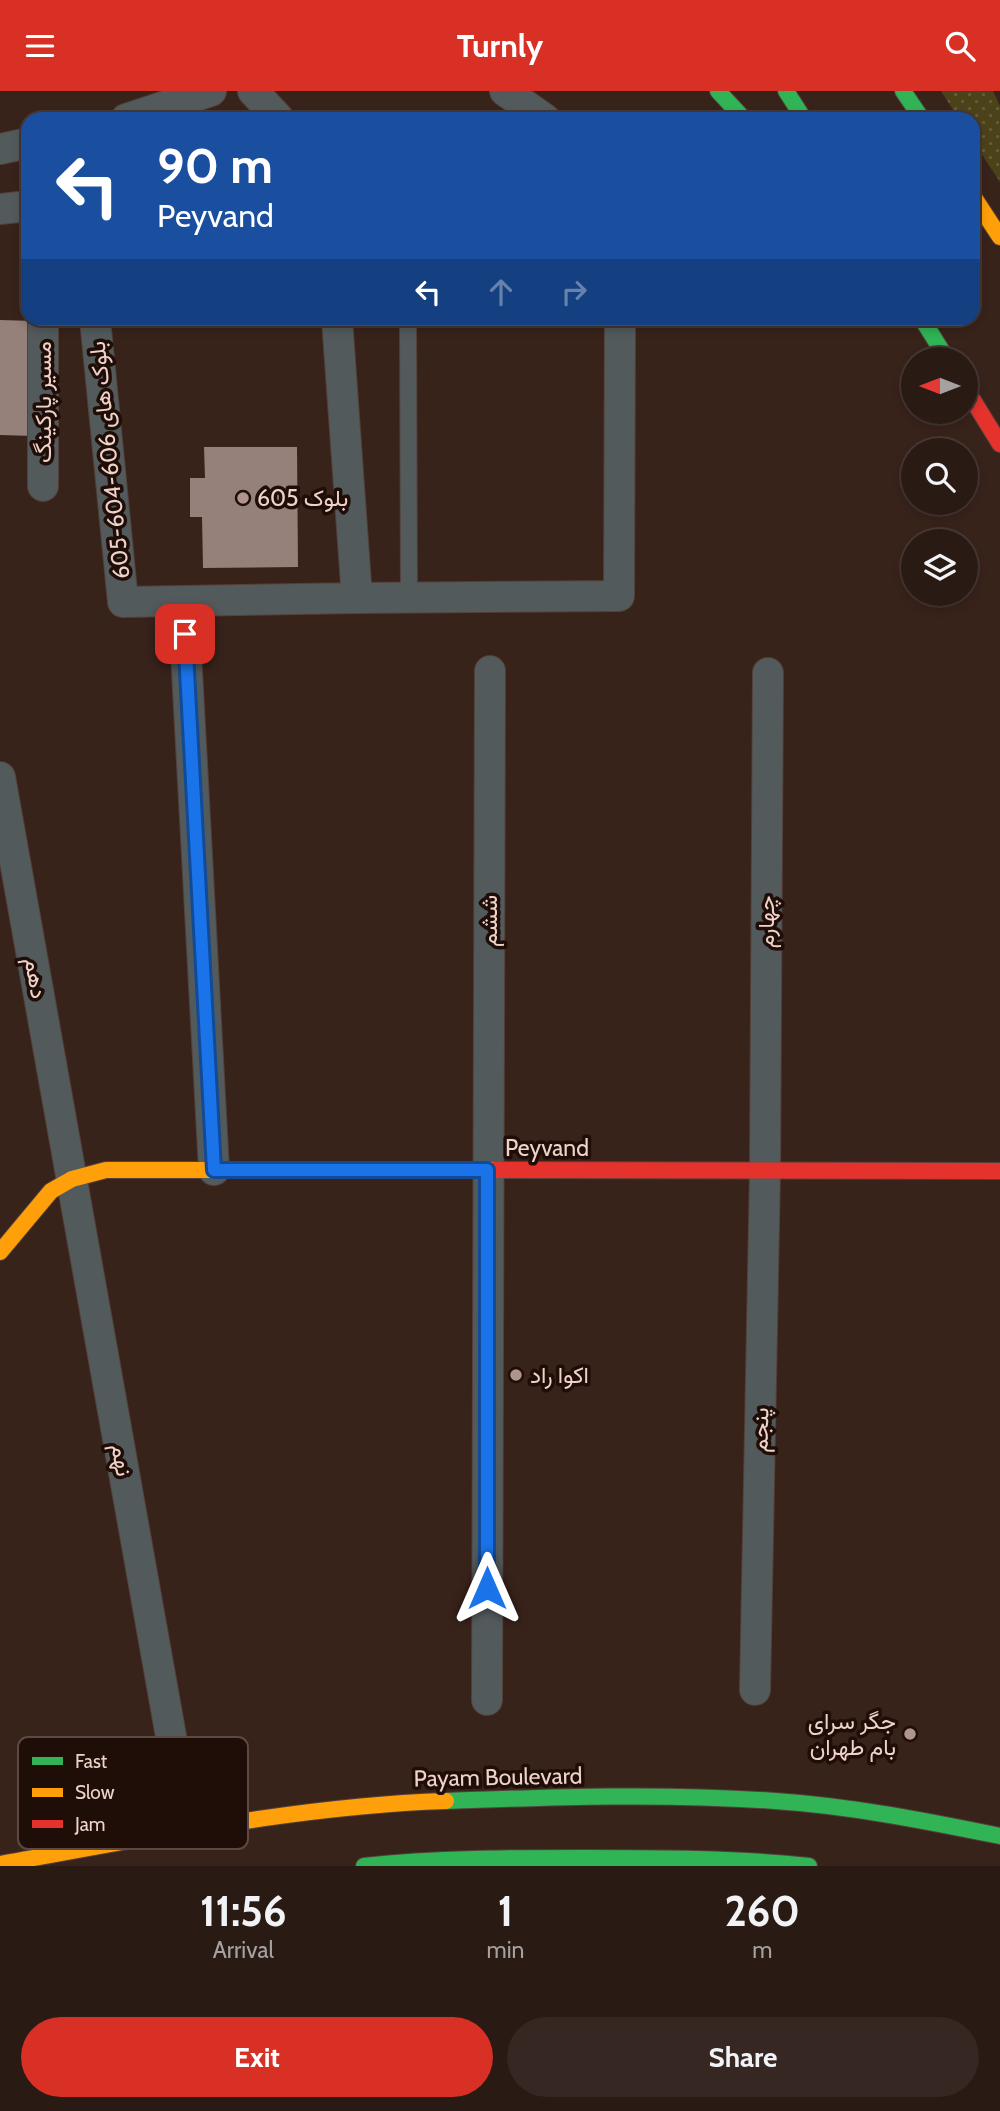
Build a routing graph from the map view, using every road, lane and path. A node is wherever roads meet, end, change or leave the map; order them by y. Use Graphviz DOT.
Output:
graph roads {
  1 [pos="211,91"];
  2 [pos="253,91"];
  3 [pos="505,91"];
  4 [pos="718,91"];
  5 [pos="786,91"];
  6 [pos="903,91"];
  7 [pos="147,112"];
  8 [pos="272,112"];
  9 [pos="535,112"];
  10 [pos="738,112"];
  11 [pos="800,112"];
  12 [pos="917,112"];
  13 [pos="21,144"];
  14 [pos="0,149"];
  15 [pos="21,207"];
  16 [pos="980,207"];
  17 [pos="0,209"];
  18 [pos="1000,237"];
  19 [pos="43,326"];
  20 [pos="96,326"];
  21 [pos="338,326"];
  22 [pos="408,326"];
  23 [pos="620,326"];
  24 [pos="926,326"];
  25 [pos="940,347"];
  26 [pos="978,408"];
  27 [pos="1000,443"];
  28 [pos="43,487"];
  29 [pos="357,597"];
  30 [pos="409,597"];
  31 [pos="185,634"];
  32 [pos="491,671"];
  33 [pos="768,673"];
  34 [pos="0,777"];
  35 [pos="214,1170"];
  36 [pos="487,1170"];
  37 [pos="765,1171"];
  38 [pos="1000,1171"];
  39 [pos="72,1179"];
  40 [pos="0,1252"];
  41 [pos="755,1690"];
  42 [pos="487,1700"];
  43 [pos="171,1737"];
  44 [pos="248,1821"];
  45 [pos="1000,1836"];
  46 [pos="87,1849"];
  47 [pos="732,1863"];
  48 [pos="0,1864"];
  49 [pos="800,1865"];
  50 [pos="364,1866"];
  1 -- 7 [label="street"];
  2 -- 8 [label="street"];
  3 -- 9 [label="street"];
  4 -- 10 [label="main road"];
  5 -- 11 [label="main road"];
  6 -- 12 [label="main road"];
  13 -- 14 [label="street"];
  15 -- 17 [label="street"];
  16 -- 18 [label="main road"];
  19 -- 28 [label="street, مسیر پارکینگ"];
  20 -- 29 [label="street, بلوک های 606-604-605"];
  21 -- 29 [label="street"];
  22 -- 30 [label="lane"];
  23 -- 30 [label="street"];
  24 -- 25 [label="main road"];
  26 -- 27 [label="main road"];
  29 -- 30 [label="street"];
  31 -- 35 [label="street"];
  32 -- 36 [label="street, ششم"];
  33 -- 37 [label="street, چهارم"];
  34 -- 39 [label="street, دهم"];
  35 -- 36 [label="main road, Peyvand"];
  35 -- 39 [label="main road, Peyvand"];
  36 -- 37 [label="main road, Peyvand"];
  36 -- 42 [label="street, ششم"];
  37 -- 38 [label="main road, Peyvand"];
  37 -- 41 [label="street, پنجم"];
  39 -- 40 [label="main road, Peyvand"];
  39 -- 43 [label="street, نهم"];
  44 -- 45 [label="main road, Payam Boulevard"];
  46 -- 48 [label="main road, Payam Boulevard"];
  47 -- 49 [label="main road"];
  47 -- 50 [label="main road"];
}
